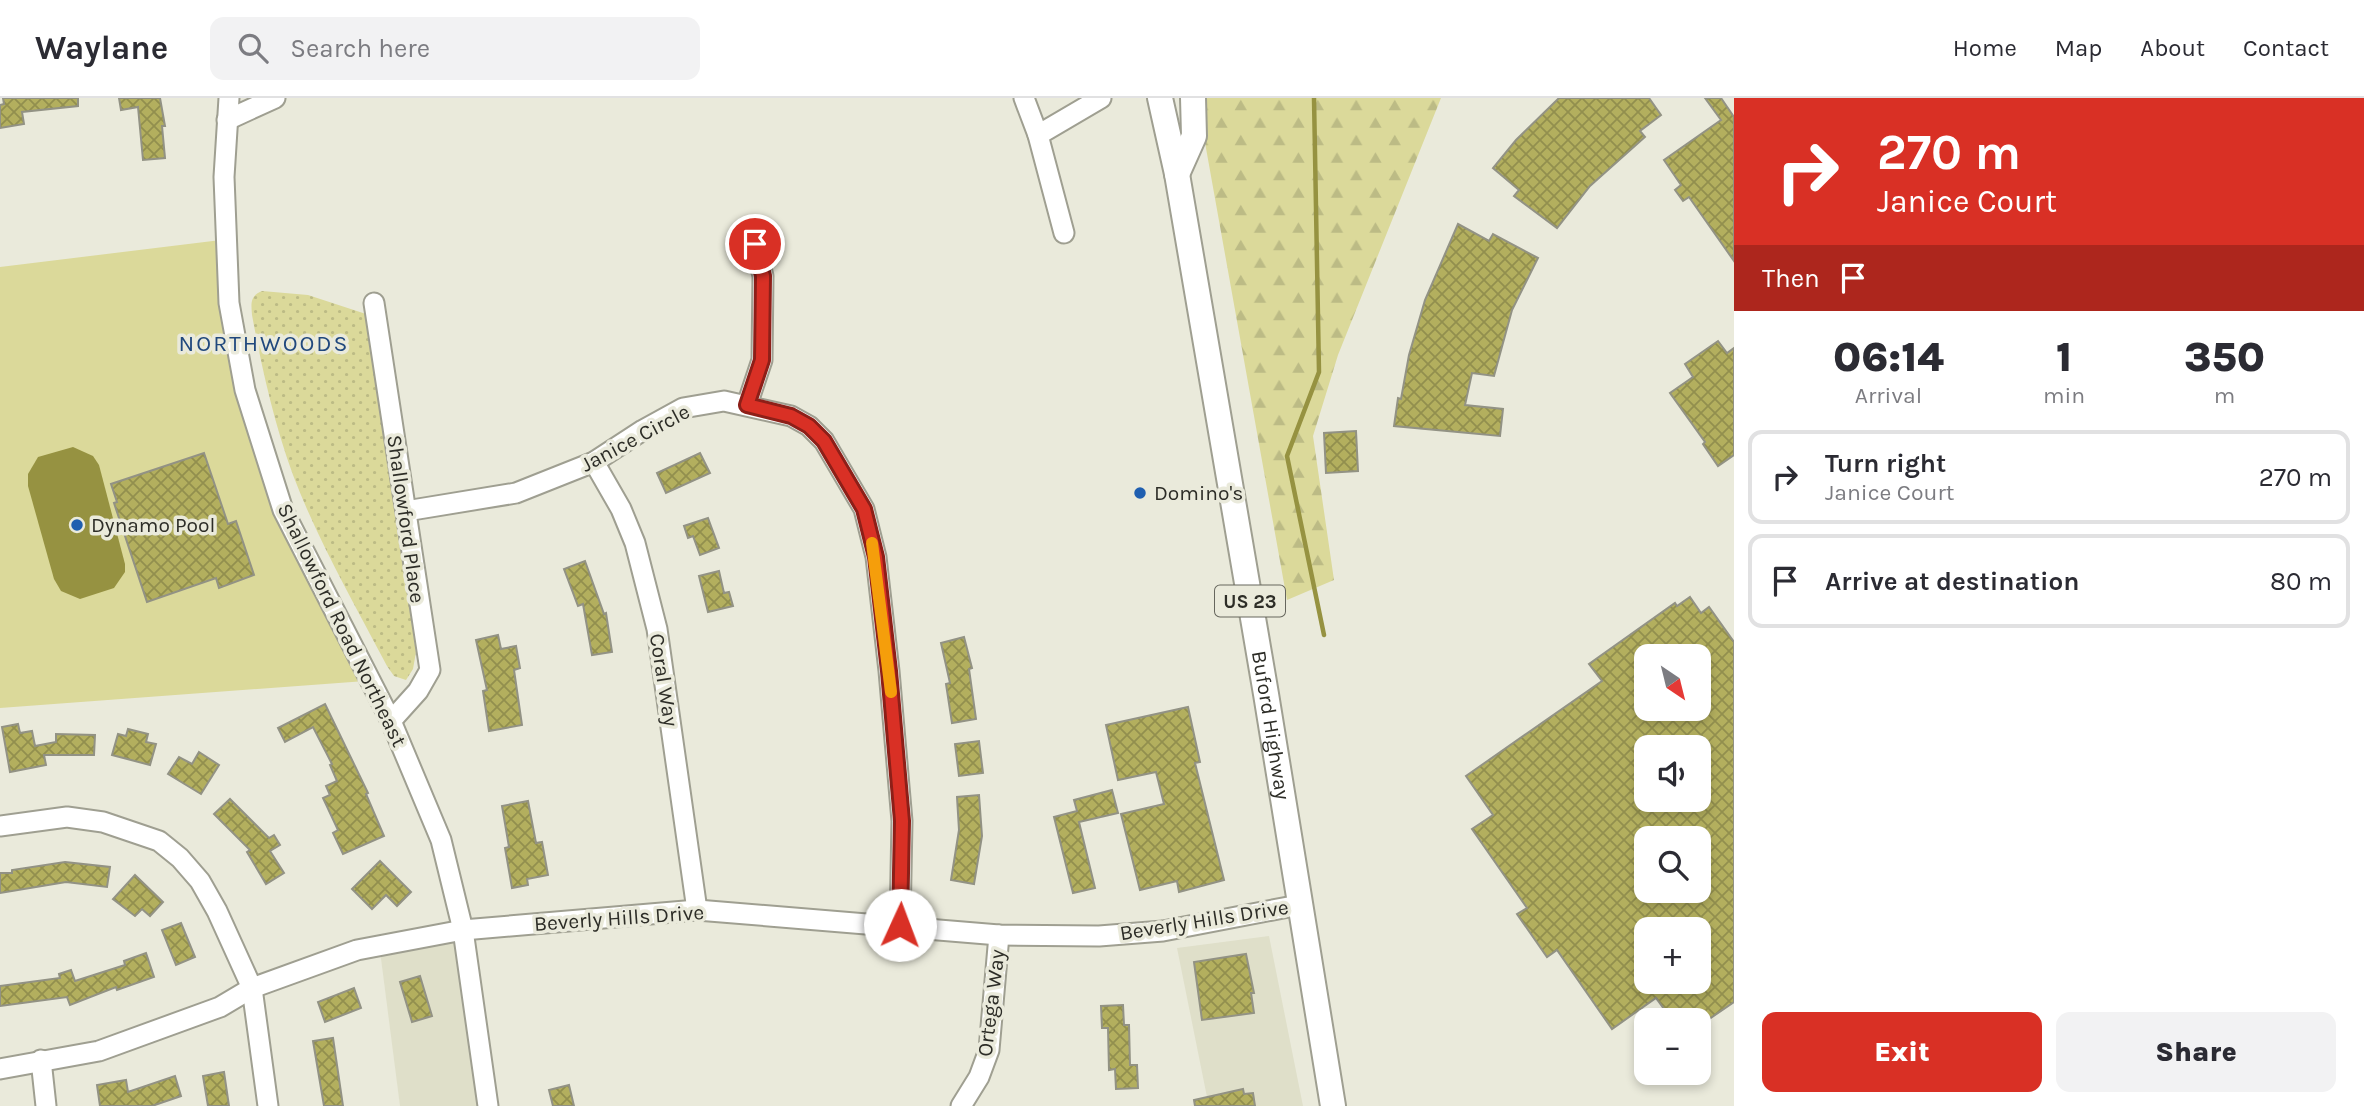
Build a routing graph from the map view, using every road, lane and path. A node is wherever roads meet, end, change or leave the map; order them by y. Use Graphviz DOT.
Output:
graph roads {
  1 [pos="229,98"];
  2 [pos="275,98"];
  3 [pos="1024,98"];
  4 [pos="1101,98"];
  5 [pos="1160,98"];
  6 [pos="1192,98"];
  7 [pos="227,120"];
  8 [pos="1038,135"];
  9 [pos="1177,174"];
  10 [pos="1064,233"];
  11 [pos="755,244"];
  12 [pos="374,303"];
  13 [pos="747,405"];
  14 [pos="594,462"];
  15 [pos="406,510"];
  16 [pos="391,721"];
  17 [pos="0,826"];
  18 [pos="1299,905"];
  19 [pos="697,910"];
  20 [pos="900,925"];
  21 [pos="463,930"];
  22 [pos="999,935"];
  23 [pos="252,988"];
  24 [pos="41,1060"];
  25 [pos="0,1069"];
  26 [pos="46,1106"];
  27 [pos="268,1106"];
  28 [pos="488,1106"];
  29 [pos="961,1106"];
  30 [pos="1333,1106"];
  1 -- 7 [label="street, Shallowford Road Northeast"];
  2 -- 7 [label="street"];
  3 -- 8 [label="street"];
  4 -- 8 [label="street"];
  5 -- 9 [label="main road, Buford Highway / US 23"];
  6 -- 9 [label="main road"];
  7 -- 16 [label="street, Shallowford Road Northeast"];
  8 -- 10 [label="street"];
  9 -- 18 [label="main road, Buford Highway / US 23"];
  11 -- 13 [label="street"];
  12 -- 15 [label="street, Shallowford Place"];
  13 -- 14 [label="street, Janice Circle"];
  13 -- 20 [label="street, Janice Circle"];
  14 -- 15 [label="street, Janice Circle"];
  14 -- 19 [label="street, Coral Way"];
  15 -- 16 [label="street, Shallowford Place"];
  16 -- 21 [label="street, Shallowford Road Northeast"];
  17 -- 23 [label="street"];
  18 -- 22 [label="street, Beverly Hills Drive"];
  18 -- 30 [label="main road, Buford Highway / US 23"];
  19 -- 20 [label="street, Beverly Hills Drive"];
  19 -- 21 [label="street, Beverly Hills Drive"];
  20 -- 22 [label="street, Beverly Hills Drive"];
  21 -- 23 [label="street, Beverly Hills Drive"];
  21 -- 28 [label="street, Shallowford Road Northeast"];
  22 -- 29 [label="street, Ortega Way"];
  23 -- 24 [label="street, Beverly Hills Drive"];
  23 -- 27 [label="street"];
  24 -- 25 [label="street, Beverly Hills Drive"];
  24 -- 26 [label="street"];
}
